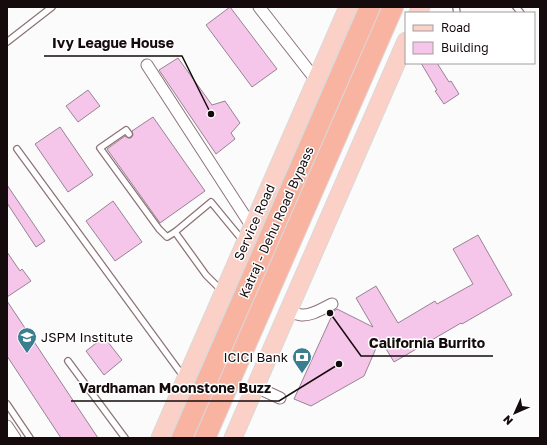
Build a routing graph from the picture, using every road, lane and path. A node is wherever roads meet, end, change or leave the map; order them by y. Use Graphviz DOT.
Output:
graph roads {
  1 [pos="52,7"];
  2 [pos="260,7"];
  3 [pos="348,7"];
  4 [pos="370,7"];
  5 [pos="393,7"];
  6 [pos="7,42"];
  7 [pos="405,43"];
  8 [pos="147,64"];
  9 [pos="316,80"];
  10 [pos="129,134"];
  11 [pos="17,149"];
  12 [pos="175,232"];
  13 [pos="250,232"];
  14 [pos="224,292"];
  15 [pos="332,304"];
  16 [pos="288,312"];
  17 [pos="68,361"];
  18 [pos="186,380"];
  19 [pos="256,387"];
  20 [pos="280,398"];
  21 [pos="7,404"];
  22 [pos="7,426"];
  23 [pos="15,438"];
  24 [pos="30,438"];
  25 [pos="125,438"];
  26 [pos="160,438"];
  27 [pos="182,438"];
  28 [pos="205,438"];
  29 [pos="234,438"];
  1 -- 6 [label="lane"];
  2 -- 9 [label="street"];
  3 -- 9 [label="main road, Service Road"];
  4 -- 27 [label="highway, Katraj - Dehu Road Bypass"];
  5 -- 28 [label="highway, Katraj - Dehu Road Bypass"];
  7 -- 16 [label="main road"];
  8 -- 13 [label="street"];
  9 -- 13 [label="main road, Service Road"];
  10 -- 12 [label="lane"];
  11 -- 18 [label="lane"];
  12 -- 13 [label="lane"];
  12 -- 14 [label="lane"];
  13 -- 14 [label="main road, Service Road"];
  14 -- 18 [label="main road, Service Road"];
  15 -- 16 [label="street"];
  16 -- 19 [label="main road"];
  17 -- 25 [label="lane"];
  18 -- 26 [label="main road, Service Road"];
  19 -- 20 [label="street"];
  19 -- 29 [label="main road"];
  21 -- 24 [label="lane"];
  22 -- 23 [label="street"];
}
